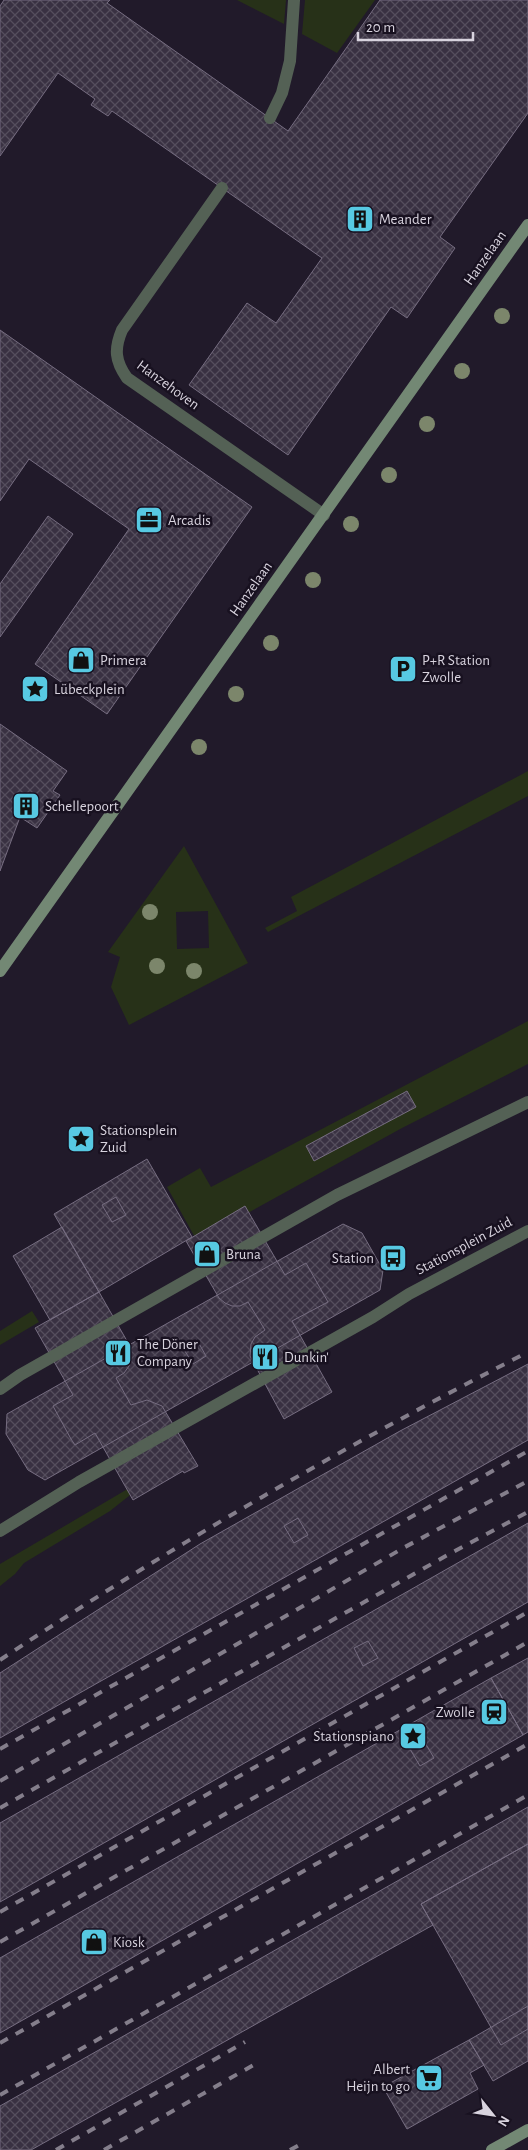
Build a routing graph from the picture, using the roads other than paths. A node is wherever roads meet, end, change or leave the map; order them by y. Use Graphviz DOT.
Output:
graph roads {
  1 [pos="294,0"];
  2 [pos="270,118"];
  3 [pos="222,188"];
  4 [pos="528,225"];
  5 [pos="324,515"];
  6 [pos="0,971"];
  7 [pos="528,1102"];
  8 [pos="528,1231"];
  9 [pos="0,1389"];
  10 [pos="0,1531"];
  11 [pos="528,2130"];
  12 [pos="492,2150"];
  1 -- 2 [label="lane"];
  3 -- 5 [label="lane, Hanzehoven"];
  4 -- 5 [label="street, Hanzelaan"];
  5 -- 6 [label="street, Hanzelaan"];
  7 -- 9 [label="lane"];
  8 -- 10 [label="lane, Stationsplein Zuid"];
  11 -- 12 [label="street"];
}
